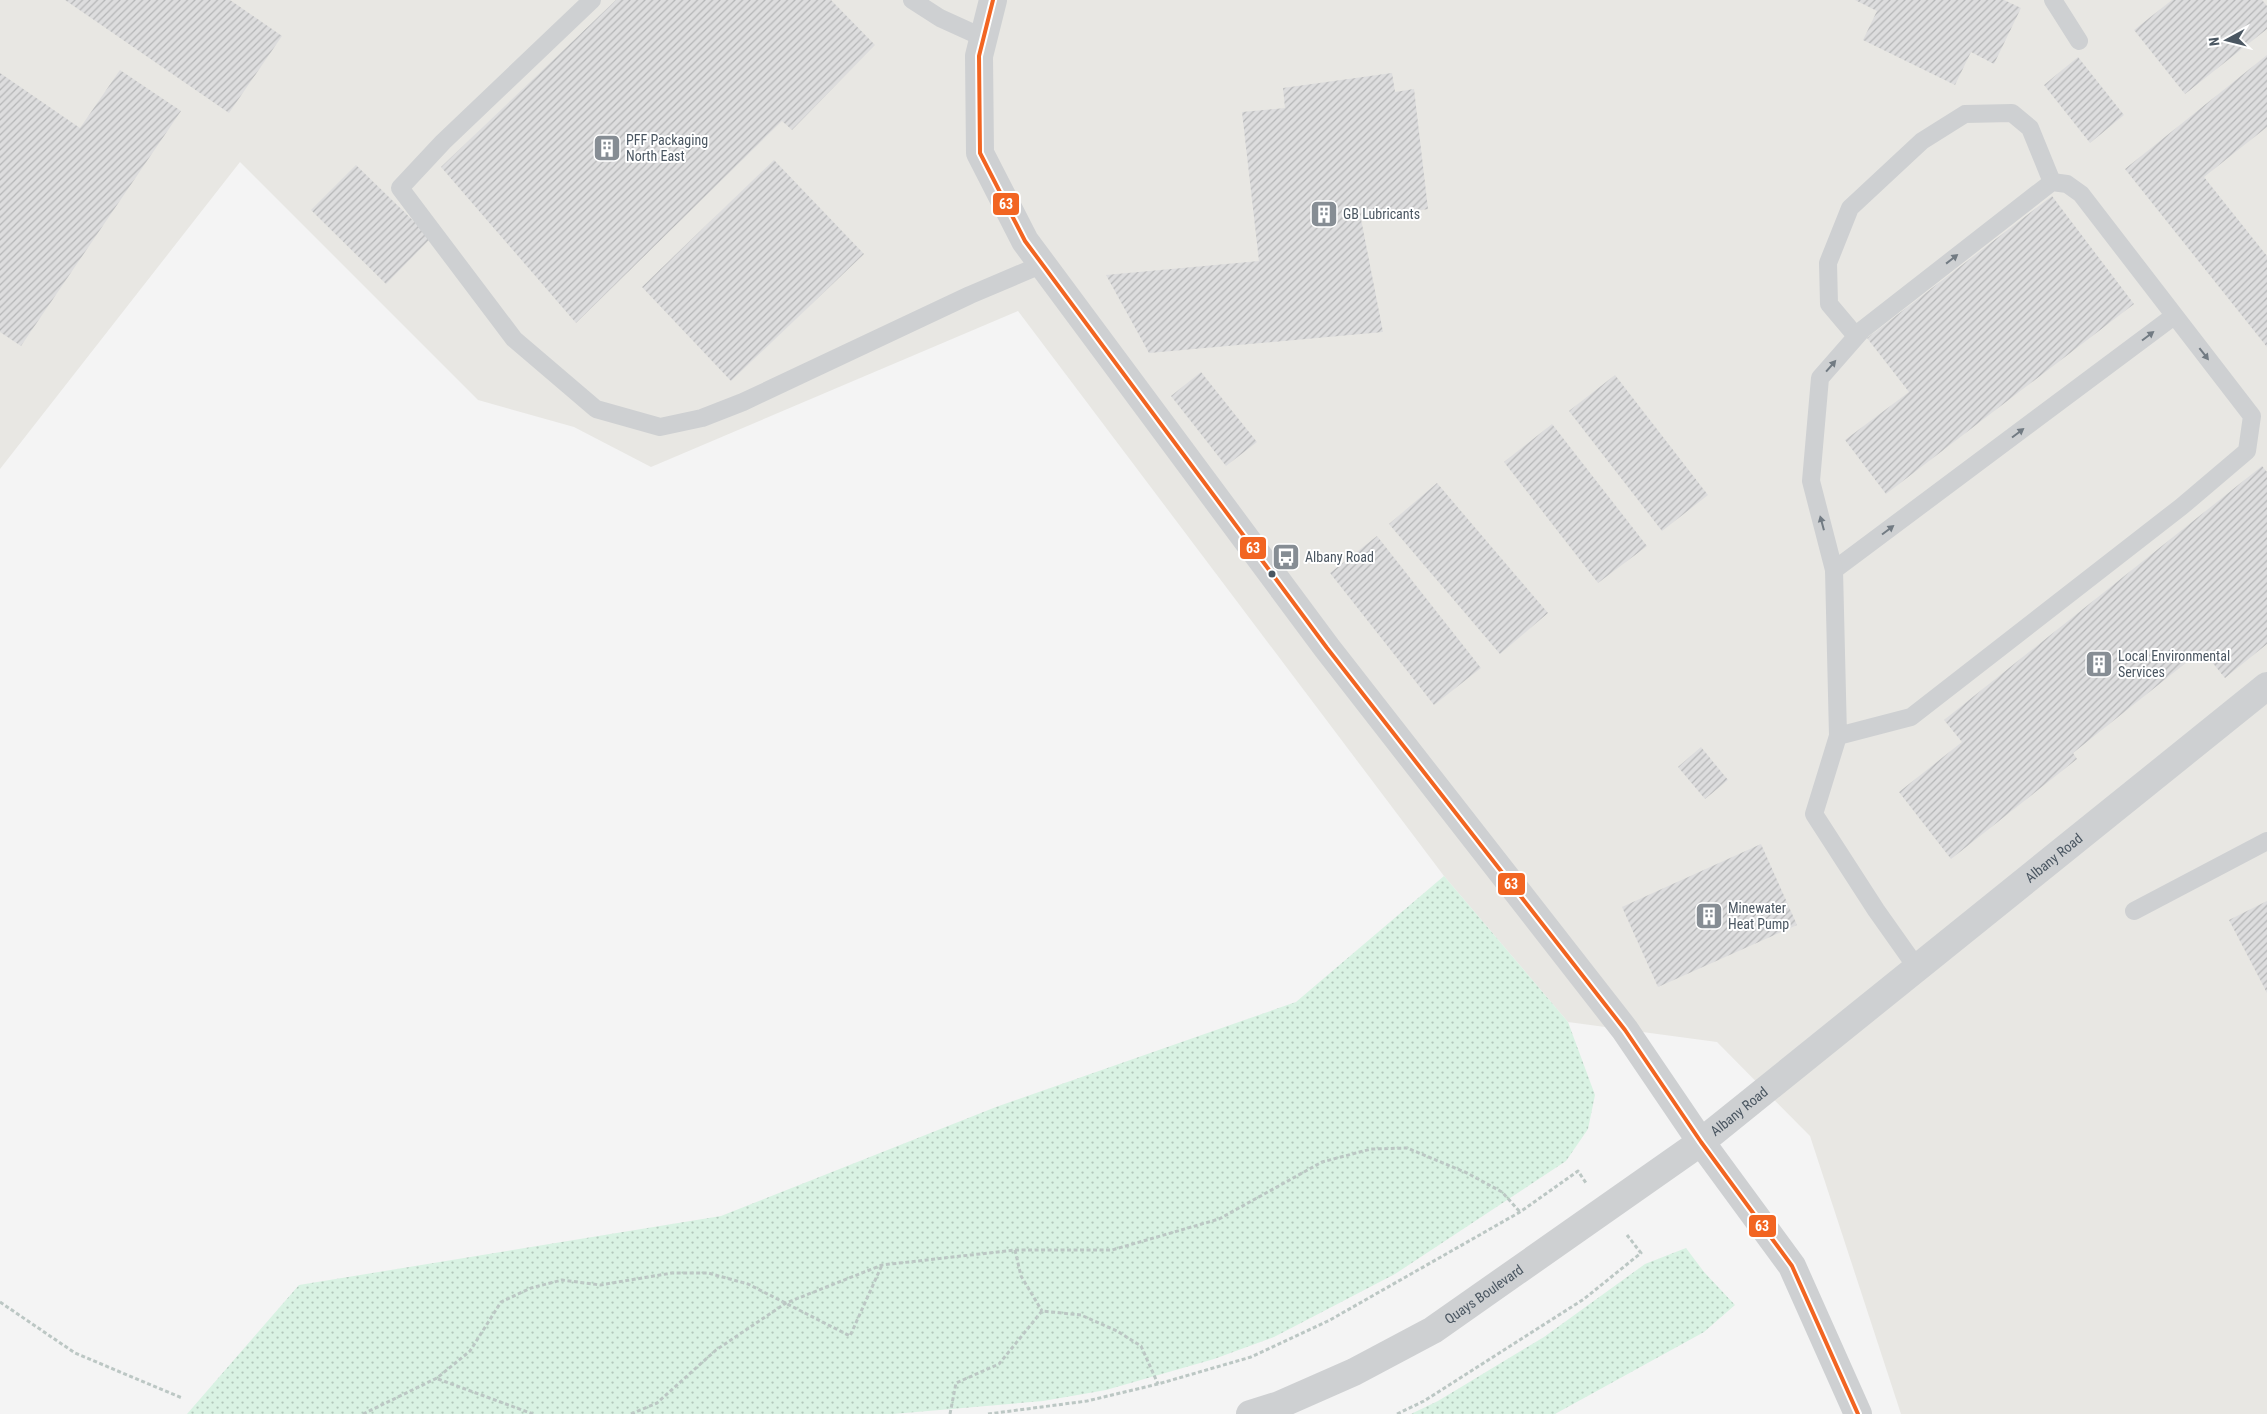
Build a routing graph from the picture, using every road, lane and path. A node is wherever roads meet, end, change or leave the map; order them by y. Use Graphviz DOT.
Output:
graph roads {
  1 [pos="592,0"];
  2 [pos="912,0"];
  3 [pos="993,0"];
  4 [pos="2053,0"];
  5 [pos="984,38"];
  6 [pos="2079,41"];
  7 [pos="2052,182"];
  8 [pos="1043,264"];
  9 [pos="2174,316"];
  10 [pos="1856,336"];
  11 [pos="1834,570"];
  12 [pos="2267,686"];
  13 [pos="1838,736"];
  14 [pos="2267,841"];
  15 [pos="2134,911"];
  16 [pos="1917,968"];
  17 [pos="1700,1142"];
  18 [pos="1520,1212"];
  19 [pos="1015,1250"];
  20 [pos="882,1266"];
  21 [pos="0,1302"];
  22 [pos="786,1303"];
  23 [pos="1042,1311"];
  24 [pos="437,1378"];
  25 [pos="1158,1384"];
  26 [pos="182,1398"];
  27 [pos="363,1414"];
  28 [pos="533,1414"];
  29 [pos="631,1414"];
  30 [pos="950,1414"];
  31 [pos="1250,1414"];
  32 [pos="1858,1414"];
  1 -- 8 [label="lane"];
  2 -- 5 [label="lane"];
  3 -- 5 [label="street, Albany Road"];
  4 -- 6 [label="lane"];
  5 -- 8 [label="street, Albany Road"];
  7 -- 9 [label="lane"];
  10 -- 7 [label="lane, one-way"];
  7 -- 10 [label="lane"];
  8 -- 17 [label="street, Albany Road"];
  11 -- 9 [label="lane, one-way"];
  9 -- 13 [label="lane, one-way"];
  11 -- 10 [label="lane, one-way"];
  11 -- 13 [label="lane"];
  12 -- 16 [label="street, Albany Road"];
  13 -- 16 [label="lane"];
  14 -- 15 [label="lane"];
  16 -- 17 [label="street, Albany Road"];
  17 -- 31 [label="street, Quays Boulevard"];
  17 -- 32 [label="street"];
  18 -- 19 [label="path"];
  19 -- 20 [label="path"];
  19 -- 23 [label="path"];
  20 -- 22 [label="path"];
  20 -- 22 [label="path"];
  21 -- 26 [label="path"];
  22 -- 24 [label="path"];
  22 -- 29 [label="path"];
  23 -- 25 [label="path"];
  23 -- 30 [label="path"];
  24 -- 27 [label="path"];
  24 -- 28 [label="path"];
}
